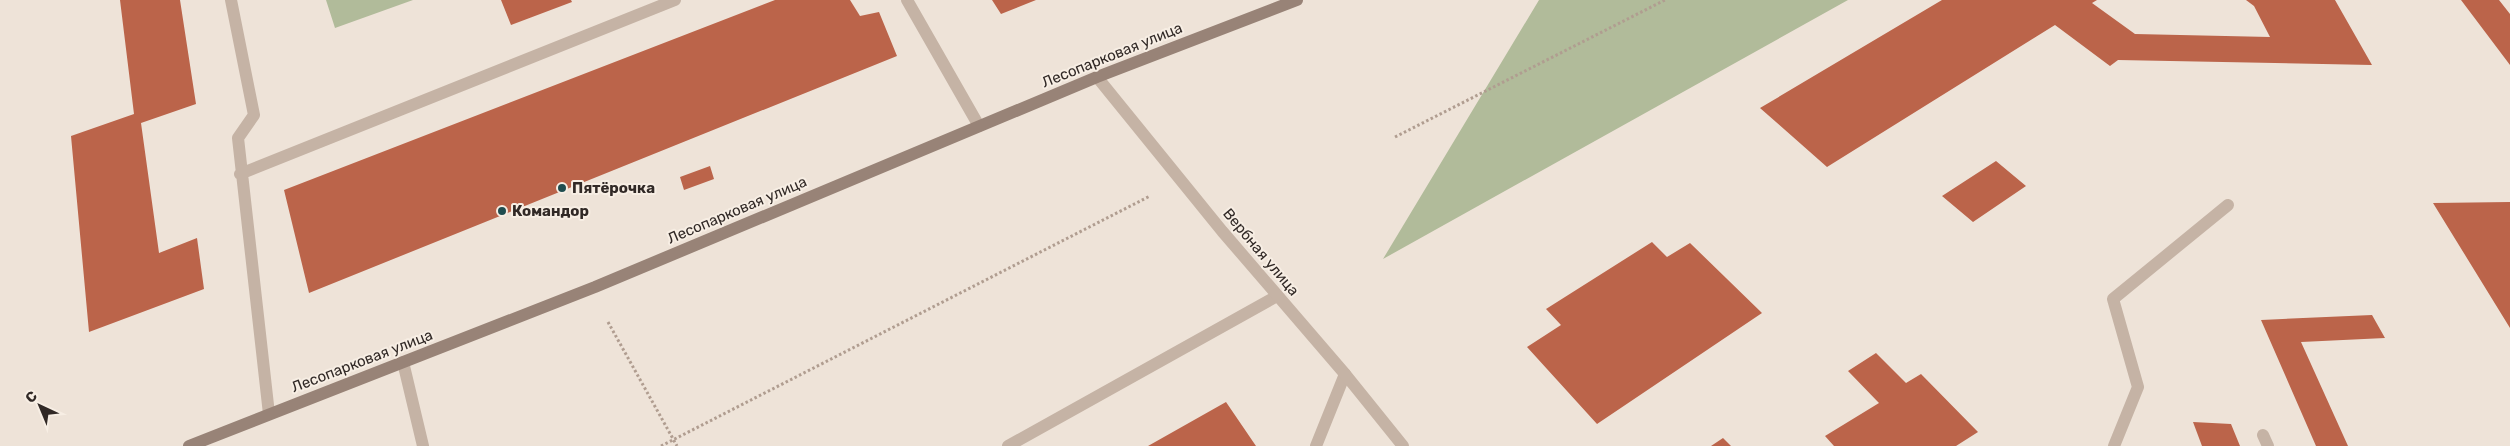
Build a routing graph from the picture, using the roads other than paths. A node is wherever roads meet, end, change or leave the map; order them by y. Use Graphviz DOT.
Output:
graph roads {
  1 [pos="230,0"];
  2 [pos="908,0"];
  3 [pos="1297,0"];
  4 [pos="670,1"];
  5 [pos="1097,78"];
  6 [pos="978,126"];
  7 [pos="240,174"];
  8 [pos="2228,205"];
  9 [pos="1277,296"];
  10 [pos="403,362"];
  11 [pos="1346,374"];
  12 [pos="269,414"];
  13 [pos="189,446"];
  14 [pos="423,446"];
  15 [pos="1008,446"];
  16 [pos="1316,446"];
  17 [pos="1403,446"];
  18 [pos="2114,446"];
  1 -- 7 [label="street"];
  2 -- 6 [label="street"];
  3 -- 5 [label="main road, Лесопарковая улица"];
  4 -- 7 [label="street"];
  5 -- 6 [label="main road, Лесопарковая улица"];
  5 -- 9 [label="street, Вербная улица"];
  6 -- 10 [label="main road, Лесопарковая улица"];
  7 -- 12 [label="street"];
  8 -- 18 [label="street"];
  9 -- 11 [label="street, Вербная улица"];
  9 -- 15 [label="street"];
  10 -- 12 [label="main road, Лесопарковая улица"];
  10 -- 14 [label="street"];
  11 -- 16 [label="street"];
  11 -- 17 [label="street, Вербная улица"];
  12 -- 13 [label="main road, Лесопарковая улица"];
}
